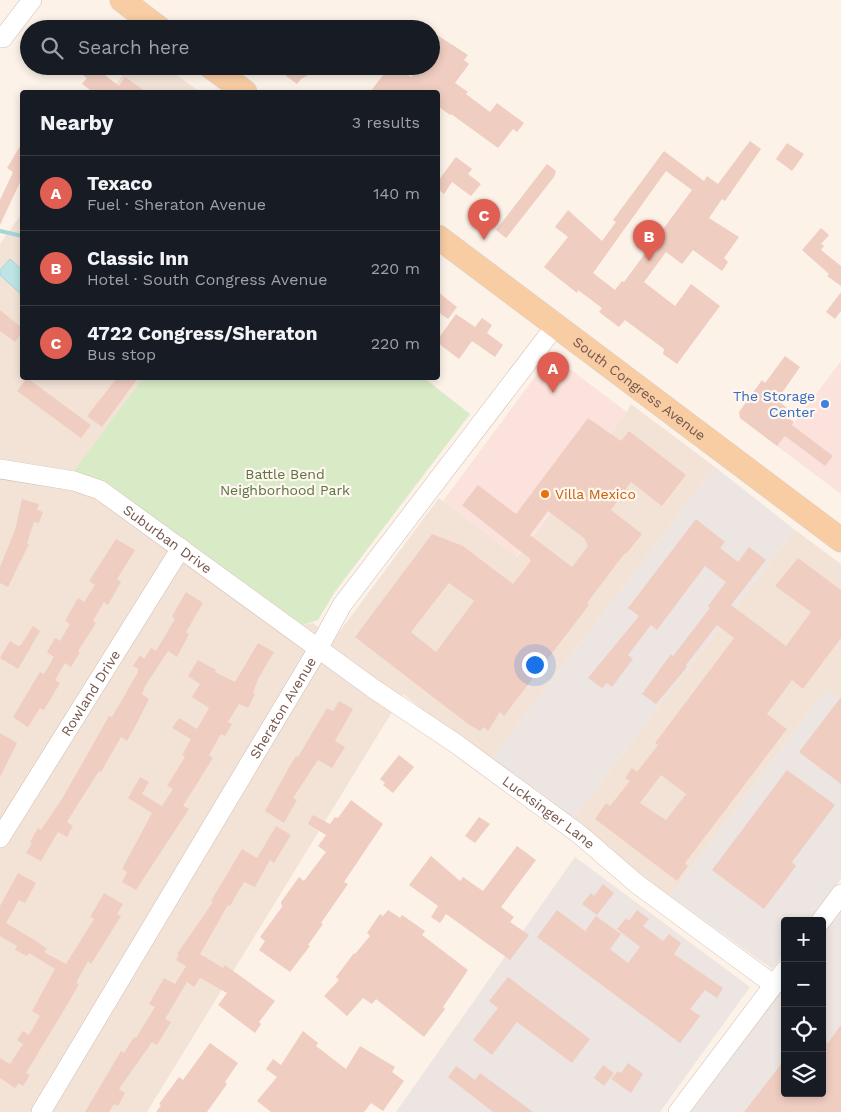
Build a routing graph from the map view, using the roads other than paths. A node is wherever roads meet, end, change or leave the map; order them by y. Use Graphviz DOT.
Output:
graph roads {
  1 [pos="32,0"];
  2 [pos="122,0"];
  3 [pos="148,20"];
  4 [pos="0,38"];
  5 [pos="222,75"];
  6 [pos="242,90"];
  7 [pos="440,238"];
  8 [pos="556,325"];
  9 [pos="1,471"];
  10 [pos="841,540"];
  11 [pos="181,548"];
  12 [pos="318,649"];
  13 [pos="0,838"];
  14 [pos="841,894"];
  15 [pos="824,917"];
  16 [pos="779,977"];
  17 [pos="41,1112"];
  18 [pos="678,1112"];
  1 -- 4 [label="street"];
  2 -- 3 [label="main road"];
  5 -- 6 [label="main road"];
  7 -- 8 [label="main road, South Congress Avenue"];
  8 -- 10 [label="main road, South Congress Avenue"];
  8 -- 12 [label="street, Sheraton Avenue"];
  9 -- 11 [label="street, Suburban Drive"];
  11 -- 12 [label="street, Suburban Drive"];
  11 -- 13 [label="street, Rowland Drive"];
  12 -- 16 [label="street, Lucksinger Lane"];
  12 -- 17 [label="street, Sheraton Avenue"];
  14 -- 15 [label="street"];
  16 -- 18 [label="street"];
}
